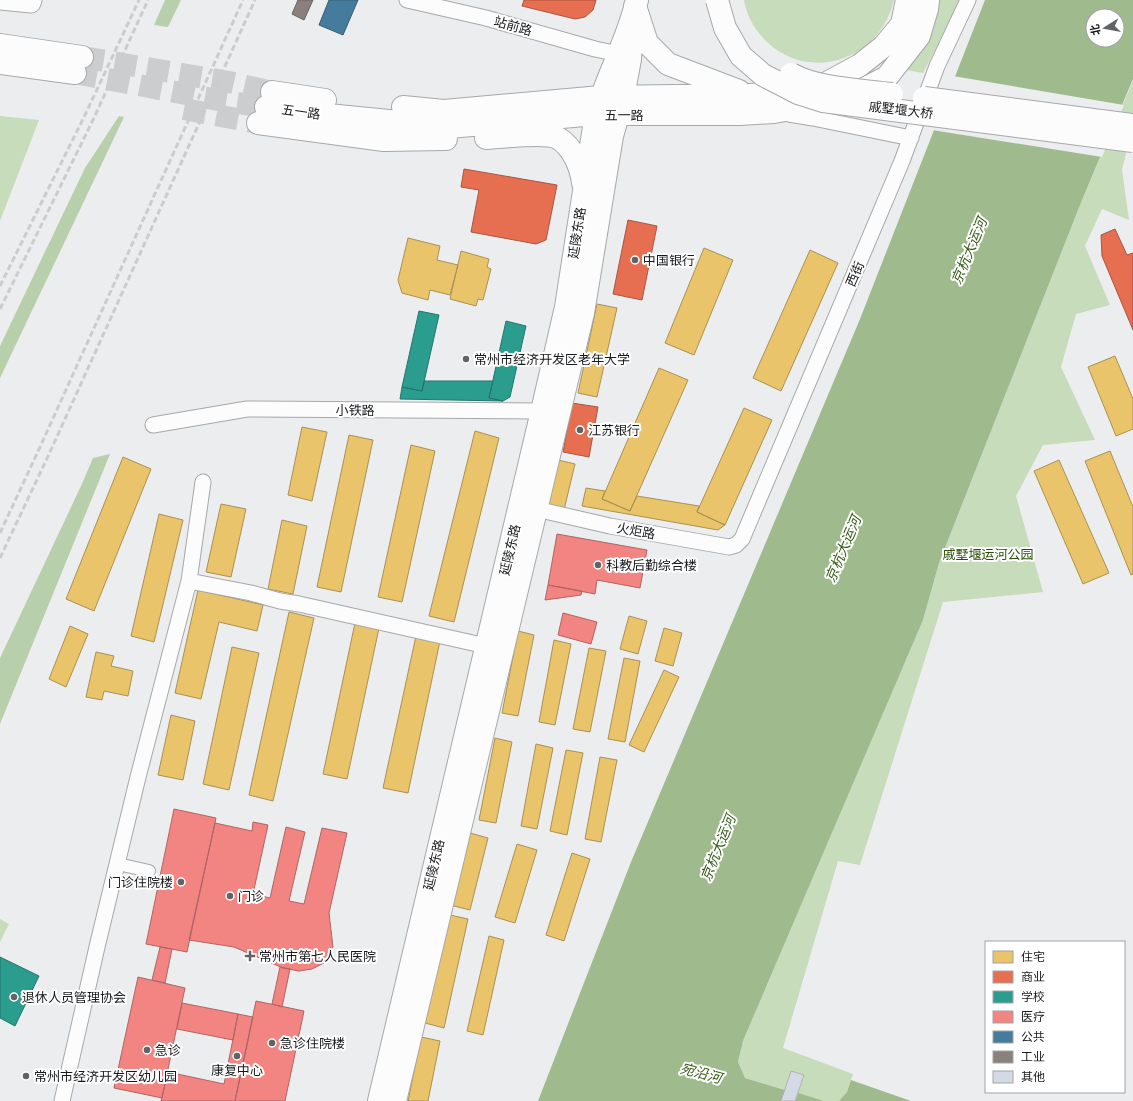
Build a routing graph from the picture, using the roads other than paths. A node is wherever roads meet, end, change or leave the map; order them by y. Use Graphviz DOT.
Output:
graph roads {
  1 [pos="1,0"];
  2 [pos="32,0"];
  3 [pos="407,0"];
  4 [pos="716,0"];
  5 [pos="733,0"];
  6 [pos="907,0"];
  7 [pos="928,0"];
  8 [pos="968,0"];
  9 [pos="635,9"];
  10 [pos="0,45"];
  11 [pos="619,54"];
  12 [pos="0,63"];
  13 [pos="75,72"];
  14 [pos="0,76"];
  15 [pos="749,95"];
  16 [pos="599,105"];
  17 [pos="621,106"];
  18 [pos="266,107"];
  19 [pos="774,112"];
  20 [pos="555,118"];
  21 [pos="1133,125"];
  22 [pos="911,138"];
  23 [pos="1133,141"];
  24 [pos="582,172"];
  25 [pos="583,194"];
  26 [pos="550,413"];
  27 [pos="153,424"];
  28 [pos="203,482"];
  29 [pos="536,509"];
  30 [pos="736,545"];
  31 [pos="189,581"];
  32 [pos="494,648"];
  33 [pos="118,864"];
  34 [pos="149,871"];
  35 [pos="62,1101"];
  36 [pos="379,1101"];
  37 [pos="395,1101"];
  1 -- 2 [label="street"];
  3 -- 11 [label="street, 站前路"];
  4 -- 23 [label="main road, 戚墅堰大桥, bridge"];
  5 -- 21 [label="main road, 戚墅堰大桥, bridge"];
  6 -- 15 [label="main road, 五一路"];
  7 -- 19 [label="main road, 五一路"];
  8 -- 22 [label="street, 西街"];
  9 -- 11 [label="main road, 延陵东路"];
  9 -- 15 [label="main road"];
  9 -- 17 [label="main road, 延陵东路"];
  10 -- 13 [label="main road"];
  11 -- 16 [label="main road, 延陵东路"];
  12 -- 13 [label="main road"];
  13 -- 14 [label="main road"];
  15 -- 17 [label="main road, 五一路"];
  16 -- 17 [label="main road, 五一路"];
  16 -- 18 [label="main road, 五一路"];
  16 -- 20 [label="main road, 五一路"];
  16 -- 25 [label="main road, 延陵东路"];
  17 -- 19 [label="main road, 五一路"];
  17 -- 26 [label="main road, 延陵东路"];
  18 -- 20 [label="main road, 五一路"];
  18 -- 24 [label="main road"];
  19 -- 22 [label="street"];
  20 -- 24 [label="main road"];
  22 -- 30 [label="street, 西街"];
  24 -- 25 [label="main road"];
  25 -- 26 [label="main road, 延陵东路"];
  26 -- 27 [label="street, 小铁路"];
  26 -- 29 [label="main road, 延陵东路"];
  26 -- 32 [label="main road, 延陵东路"];
  28 -- 31 [label="street"];
  29 -- 30 [label="street, 火炬路"];
  29 -- 32 [label="main road, 延陵东路"];
  31 -- 32 [label="street"];
  31 -- 33 [label="street"];
  32 -- 36 [label="main road, 延陵东路"];
  32 -- 37 [label="main road, 延陵东路"];
  33 -- 34 [label="street"];
  33 -- 35 [label="street"];
}
